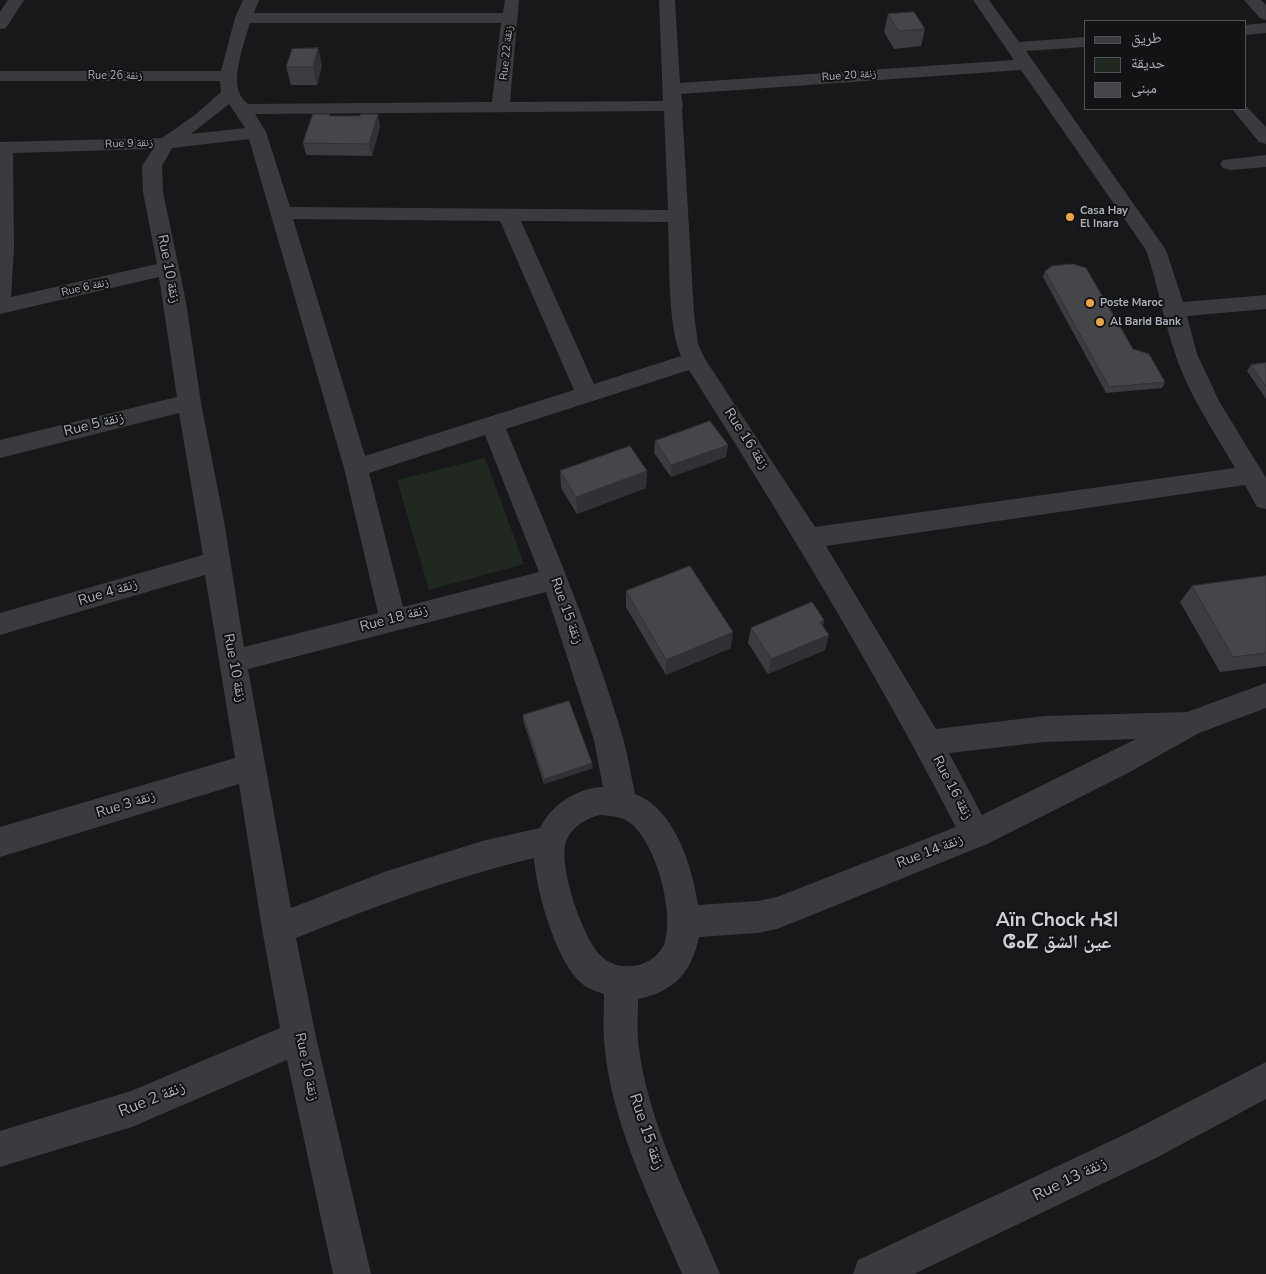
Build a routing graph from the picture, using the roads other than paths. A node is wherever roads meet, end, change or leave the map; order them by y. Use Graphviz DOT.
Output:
graph roads {
  1 [pos="16,0"];
  2 [pos="251,0"];
  3 [pos="470,0"];
  4 [pos="513,0"];
  5 [pos="667,0"];
  6 [pos="981,0"];
  7 [pos="1252,0"];
  8 [pos="1266,15"];
  9 [pos="243,18"];
  10 [pos="466,18"];
  11 [pos="510,18"];
  12 [pos="0,24"];
  13 [pos="1266,28"];
  14 [pos="1246,30"];
  15 [pos="1084,42"];
  16 [pos="1020,56"];
  17 [pos="0,76"];
  18 [pos="234,93"];
  19 [pos="673,97"];
  20 [pos="501,106"];
  21 [pos="1242,110"];
  22 [pos="257,132"];
  23 [pos="1266,138"];
  24 [pos="166,143"];
  25 [pos="2,148"];
  26 [pos="1266,161"];
  27 [pos="1230,164"];
  28 [pos="282,213"];
  29 [pos="508,215"];
  30 [pos="679,216"];
  31 [pos="169,268"];
  32 [pos="1266,302"];
  33 [pos="0,306"];
  34 [pos="1174,310"];
  35 [pos="694,360"];
  36 [pos="587,394"];
  37 [pos="189,403"];
  38 [pos="493,425"];
  39 [pos="0,449"];
  40 [pos="356,468"];
  41 [pos="1250,475"];
  42 [pos="1266,500"];
  43 [pos="808,538"];
  44 [pos="216,562"];
  45 [pos="555,579"];
  46 [pos="393,619"];
  47 [pos="0,624"];
  48 [pos="234,661"];
  49 [pos="1266,695"];
  50 [pos="1189,724"];
  51 [pos="928,743"];
  52 [pos="252,766"];
  53 [pos="621,802"];
  54 [pos="976,834"];
  55 [pos="550,840"];
  56 [pos="0,842"];
  57 [pos="684,922"];
  58 [pos="278,929"];
  59 [pos="621,984"];
  60 [pos="299,1038"];
  61 [pos="1266,1080"];
  62 [pos="0,1149"];
  63 [pos="352,1274"];
  64 [pos="701,1274"];
  65 [pos="872,1274"];
  1 -- 12 [label="street"];
  2 -- 9 [label="street"];
  3 -- 10 [label="street"];
  4 -- 11 [label="street, Rue 22 زنقة"];
  5 -- 19 [label="street, Rue 16 زنقة"];
  6 -- 16 [label="street"];
  7 -- 8 [label="street"];
  9 -- 10 [label="street"];
  9 -- 18 [label="street"];
  10 -- 11 [label="street"];
  11 -- 20 [label="street, Rue 22 زنقة"];
  13 -- 14 [label="street"];
  15 -- 16 [label="street, Rue 20 زنقة"];
  16 -- 19 [label="street, Rue 20 زنقة"];
  16 -- 34 [label="street"];
  17 -- 18 [label="street, Rue 26 زنقة"];
  18 -- 20 [label="street, Rue 26 زنقة"];
  18 -- 22 [label="street"];
  18 -- 24 [label="street, Rue 10 زنقة"];
  19 -- 20 [label="street, Rue 20 زنقة"];
  19 -- 30 [label="street, Rue 16 زنقة"];
  21 -- 23 [label="street"];
  22 -- 24 [label="street, Rue 9 زنقة"];
  22 -- 28 [label="street"];
  24 -- 25 [label="street, Rue 9 زنقة"];
  24 -- 31 [label="street, Rue 10 زنقة"];
  25 -- 33 [label="street"];
  26 -- 27 [label="street"];
  28 -- 29 [label="street"];
  28 -- 40 [label="street"];
  29 -- 30 [label="street"];
  29 -- 36 [label="street"];
  30 -- 35 [label="street, Rue 16 زنقة"];
  31 -- 33 [label="street, Rue 6 زنقة"];
  31 -- 37 [label="street, Rue 10 زنقة"];
  32 -- 34 [label="street"];
  34 -- 41 [label="street"];
  35 -- 36 [label="street"];
  35 -- 43 [label="street, Rue 16 زنقة"];
  36 -- 38 [label="street"];
  37 -- 39 [label="street, Rue 5 زنقة"];
  37 -- 44 [label="street, Rue 10 زنقة"];
  38 -- 40 [label="street"];
  38 -- 45 [label="street, Rue 15 زنقة"];
  40 -- 46 [label="street"];
  41 -- 42 [label="street"];
  41 -- 43 [label="street"];
  43 -- 51 [label="street, Rue 16 زنقة"];
  44 -- 47 [label="street, Rue 4 زنقة"];
  44 -- 48 [label="street, Rue 10 زنقة"];
  45 -- 46 [label="street, Rue 18 زنقة"];
  45 -- 53 [label="street, Rue 15 زنقة"];
  46 -- 48 [label="street, Rue 18 زنقة"];
  48 -- 52 [label="street, Rue 10 زنقة"];
  49 -- 50 [label="street, Rue 14 زنقة"];
  50 -- 51 [label="street, Rue 14 زنقة"];
  50 -- 54 [label="street, Rue 14 زنقة"];
  51 -- 54 [label="street, Rue 16 زنقة"];
  52 -- 56 [label="street, Rue 3 زنقة"];
  52 -- 58 [label="street, Rue 10 زنقة"];
  53 -- 55 [label="street"];
  53 -- 57 [label="street"];
  54 -- 57 [label="street, Rue 14 زنقة"];
  55 -- 58 [label="street"];
  55 -- 59 [label="street"];
  57 -- 59 [label="street"];
  58 -- 60 [label="street, Rue 10 زنقة"];
  59 -- 64 [label="street, Rue 15 زنقة"];
  60 -- 62 [label="street, Rue 2 زنقة"];
  60 -- 63 [label="street, Rue 10 زنقة"];
  61 -- 65 [label="street, Rue 13 زنقة"];
}
